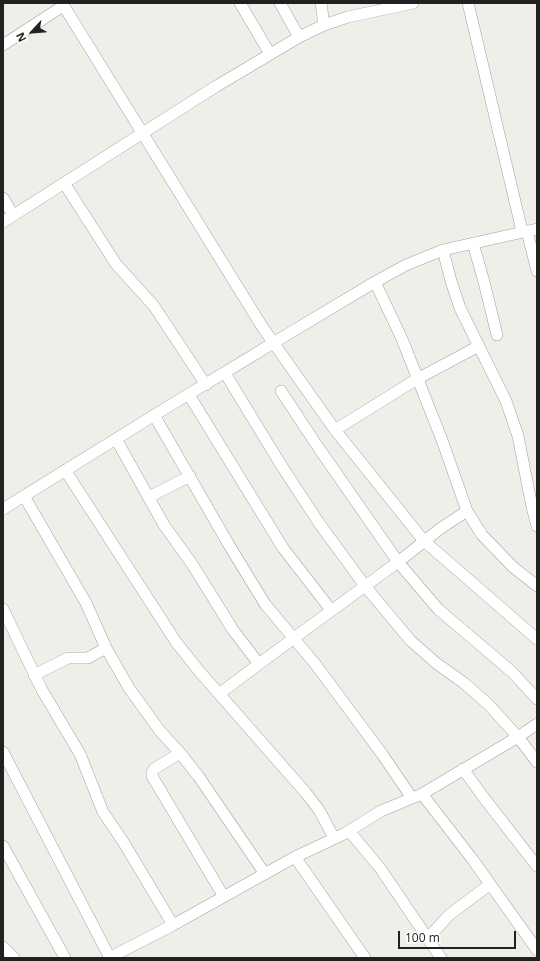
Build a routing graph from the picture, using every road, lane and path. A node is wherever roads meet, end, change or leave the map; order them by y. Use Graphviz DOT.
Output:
graph roads {
  1 [pos="240,3"];
  2 [pos="280,3"];
  3 [pos="321,3"];
  4 [pos="413,3"];
  5 [pos="468,3"];
  6 [pos="62,4"];
  7 [pos="375,7"];
  8 [pos="324,25"];
  9 [pos="299,37"];
  10 [pos="3,45"];
  11 [pos="270,54"];
  12 [pos="143,134"];
  13 [pos="64,183"];
  14 [pos="3,198"];
  15 [pos="13,215"];
  16 [pos="3,222"];
  17 [pos="529,230"];
  18 [pos="473,243"];
  19 [pos="443,250"];
  20 [pos="537,271"];
  21 [pos="375,282"];
  22 [pos="496,335"];
  23 [pos="273,343"];
  24 [pos="479,346"];
  25 [pos="225,372"];
  26 [pos="417,378"];
  27 [pos="206,385"];
  28 [pos="281,390"];
  29 [pos="189,395"];
  30 [pos="154,415"];
  31 [pos="335,430"];
  32 [pos="116,439"];
  33 [pos="65,470"];
  34 [pos="190,476"];
  35 [pos="24,496"];
  36 [pos="149,497"];
  37 [pos="534,507"];
  38 [pos="3,509"];
  39 [pos="467,511"];
  40 [pos="537,526"];
  41 [pos="424,541"];
  42 [pos="398,562"];
  43 [pos="365,586"];
  44 [pos="537,586"];
  45 [pos="3,609"];
  46 [pos="331,610"];
  47 [pos="294,638"];
  48 [pos="537,639"];
  49 [pos="106,648"];
  50 [pos="259,664"];
  51 [pos="34,675"];
  52 [pos="219,694"];
  53 [pos="537,700"];
  54 [pos="537,724"];
  55 [pos="518,737"];
  56 [pos="3,752"];
  57 [pos="180,753"];
  58 [pos="537,762"];
  59 [pos="7,766"];
  60 [pos="463,769"];
  61 [pos="417,796"];
  62 [pos="349,831"];
  63 [pos="334,838"];
  64 [pos="3,846"];
  65 [pos="296,857"];
  66 [pos="537,866"];
  67 [pos="265,874"];
  68 [pos="489,885"];
  69 [pos="224,897"];
  70 [pos="173,925"];
  71 [pos="428,938"];
  72 [pos="3,947"];
  73 [pos="537,950"];
  74 [pos="14,958"];
  75 [pos="65,958"];
  76 [pos="110,958"];
  77 [pos="364,958"];
  78 [pos="441,958"];
  1 -- 11 [label="street"];
  2 -- 9 [label="street"];
  3 -- 8 [label="street"];
  4 -- 7 [label="street"];
  5 -- 17 [label="street"];
  6 -- 10 [label="street"];
  6 -- 12 [label="street"];
  7 -- 8 [label="street"];
  8 -- 9 [label="street"];
  9 -- 11 [label="street"];
  11 -- 12 [label="street"];
  12 -- 13 [label="street"];
  12 -- 23 [label="street"];
  13 -- 15 [label="street"];
  13 -- 27 [label="street"];
  14 -- 15 [label="street"];
  15 -- 16 [label="street"];
  17 -- 18 [label="street"];
  17 -- 20 [label="street"];
  18 -- 19 [label="street"];
  18 -- 22 [label="street"];
  19 -- 21 [label="street"];
  19 -- 24 [label="street"];
  21 -- 23 [label="street"];
  21 -- 26 [label="street"];
  23 -- 25 [label="street"];
  23 -- 31 [label="street"];
  24 -- 26 [label="street"];
  24 -- 37 [label="street"];
  25 -- 27 [label="street"];
  25 -- 43 [label="street"];
  26 -- 31 [label="street"];
  26 -- 39 [label="street"];
  27 -- 29 [label="street"];
  28 -- 42 [label="street"];
  29 -- 30 [label="street"];
  29 -- 46 [label="street"];
  30 -- 32 [label="street"];
  30 -- 34 [label="street"];
  31 -- 41 [label="street"];
  32 -- 33 [label="street"];
  32 -- 36 [label="street"];
  33 -- 35 [label="street"];
  33 -- 52 [label="street"];
  34 -- 36 [label="street"];
  34 -- 47 [label="street"];
  35 -- 38 [label="street"];
  35 -- 49 [label="street"];
  36 -- 50 [label="street"];
  37 -- 40 [label="street"];
  39 -- 41 [label="street"];
  39 -- 44 [label="street"];
  41 -- 42 [label="street"];
  41 -- 48 [label="street"];
  42 -- 43 [label="street"];
  42 -- 53 [label="street"];
  43 -- 46 [label="street"];
  43 -- 55 [label="street"];
  45 -- 51 [label="street"];
  46 -- 47 [label="street"];
  47 -- 50 [label="street"];
  47 -- 61 [label="street"];
  49 -- 51 [label="street"];
  49 -- 57 [label="street"];
  50 -- 52 [label="street"];
  51 -- 70 [label="street"];
  52 -- 63 [label="street"];
  54 -- 55 [label="street"];
  55 -- 58 [label="street"];
  55 -- 60 [label="street"];
  56 -- 59 [label="street"];
  57 -- 67 [label="street"];
  57 -- 69 [label="street"];
  59 -- 76 [label="street"];
  60 -- 61 [label="street"];
  60 -- 66 [label="street"];
  61 -- 62 [label="street"];
  61 -- 68 [label="street"];
  62 -- 63 [label="street"];
  62 -- 71 [label="street"];
  63 -- 65 [label="street"];
  64 -- 75 [label="street"];
  65 -- 67 [label="street"];
  65 -- 77 [label="street"];
  67 -- 69 [label="street"];
  68 -- 71 [label="street"];
  68 -- 73 [label="street"];
  69 -- 70 [label="street"];
  70 -- 76 [label="street"];
  71 -- 78 [label="street"];
  72 -- 74 [label="street"];
}
